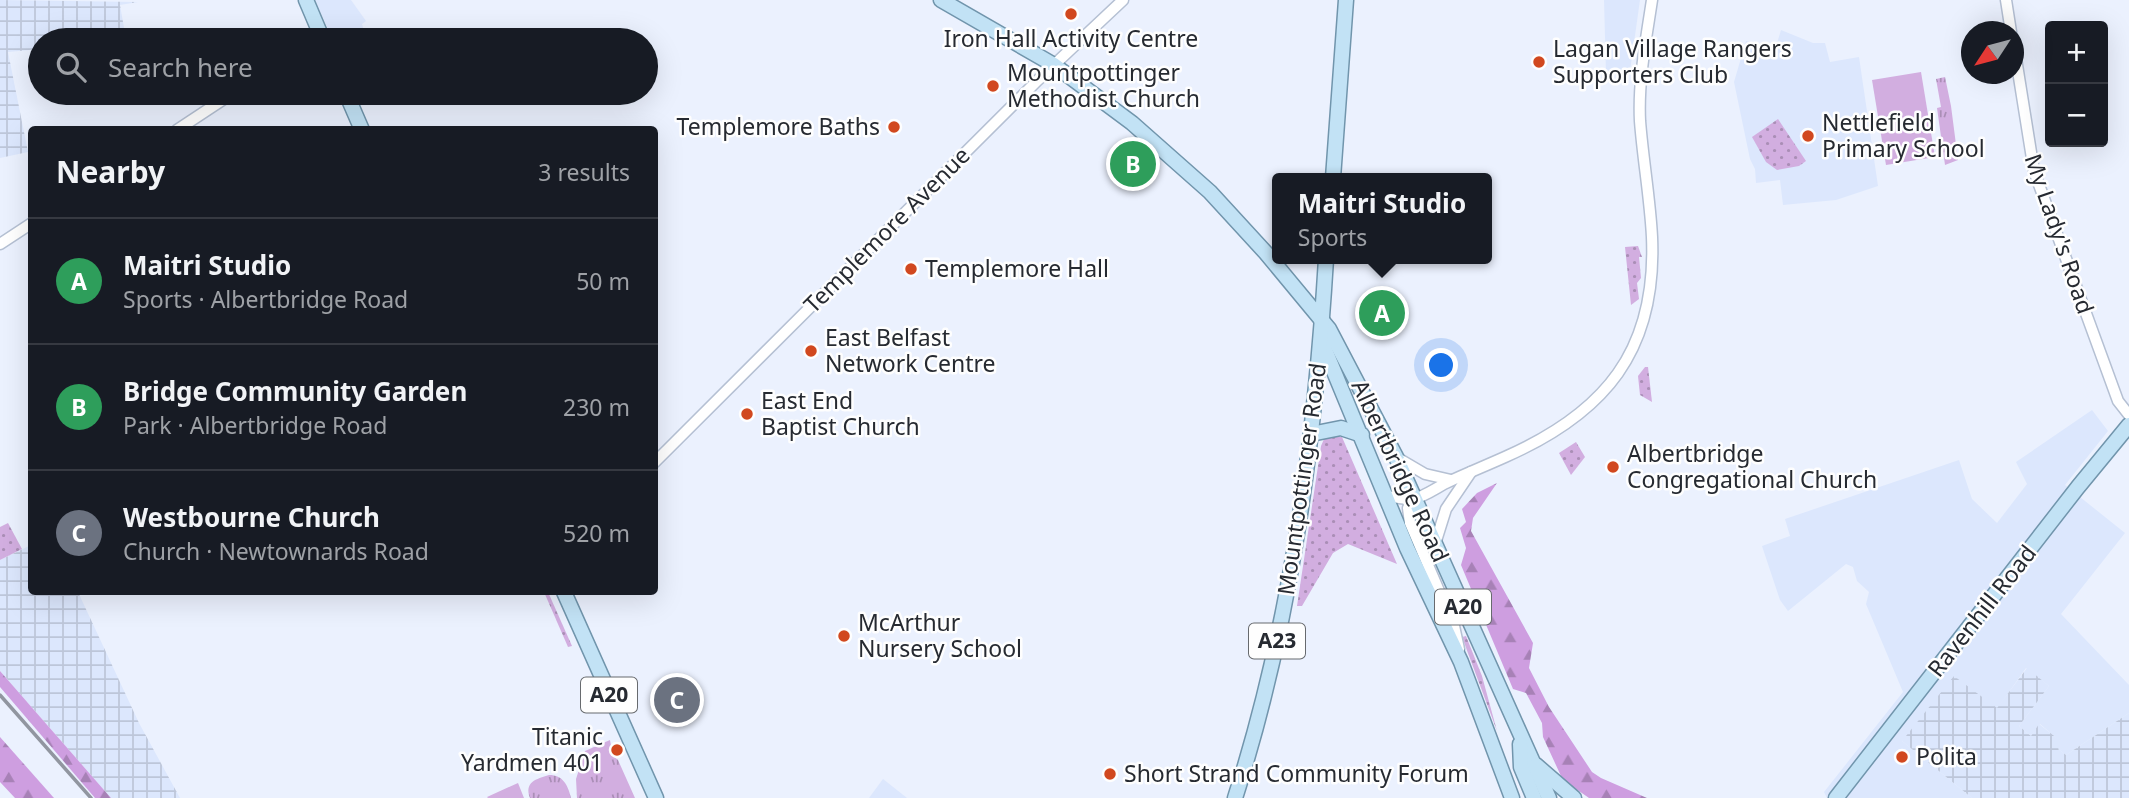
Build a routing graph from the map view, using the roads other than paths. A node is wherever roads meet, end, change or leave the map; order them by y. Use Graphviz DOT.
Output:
graph roads {
  1 [pos="306,0"];
  2 [pos="941,0"];
  3 [pos="1123,0"];
  4 [pos="1346,0"];
  5 [pos="1652,0"];
  6 [pos="2006,0"];
  7 [pos="2009,21"];
  8 [pos="316,28"];
  9 [pos="1054,65"];
  10 [pos="2020,84"];
  11 [pos="215,105"];
  12 [pos="351,105"];
  13 [pos="183,126"];
  14 [pos="360,126"];
  15 [pos="1333,173"];
  16 [pos="28,226"];
  17 [pos="0,244"];
  18 [pos="1272,260"];
  19 [pos="1275,264"];
  20 [pos="1326,264"];
  21 [pos="1309,305"];
  22 [pos="1322,322"];
  23 [pos="1320,339"];
  24 [pos="2129,415"];
  25 [pos="2129,425"];
  26 [pos="1311,433"];
  27 [pos="1361,433"];
  28 [pos="1396,457"];
  29 [pos="658,459"];
  30 [pos="1471,472"];
  31 [pos="1453,480"];
  32 [pos="1387,496"];
  33 [pos="1415,498"];
  34 [pos="1435,544"];
  35 [pos="565,595"];
  36 [pos="1461,662"];
  37 [pos="1519,733"];
  38 [pos="1532,762"];
  39 [pos="656,798"];
  40 [pos="1235,798"];
  41 [pos="1513,798"];
  42 [pos="1534,798"];
  43 [pos="1549,798"];
  44 [pos="1574,798"];
  45 [pos="1836,798"];
  1 -- 8 [label="main road"];
  2 -- 9 [label="main road, Albertbridge Road / A20"];
  3 -- 9 [label="street, Templemore Avenue"];
  4 -- 15 [label="main road"];
  5 -- 30 [label="street"];
  6 -- 7 [label="street"];
  9 -- 18 [label="main road, Albertbridge Road / A20"];
  9 -- 29 [label="street, Templemore Avenue"];
  10 -- 24 [label="street, My Lady's Road"];
  11 -- 13 [label="street"];
  12 -- 14 [label="main road"];
  16 -- 17 [label="street"];
  19 -- 21 [label="main road, Albertbridge Road / A20"];
  20 -- 22 [label="main road, A23"];
  21 -- 22 [label="main road, Albertbridge Road / A20"];
  21 -- 23 [label="main road, Albertbridge Road / A20"];
  22 -- 23 [label="main road, Mountpottinger Road / A23"];
  22 -- 27 [label="main road"];
  22 -- 28 [label="main road, Albertbridge Road / A20"];
  23 -- 26 [label="main road, Mountpottinger Road / A23"];
  23 -- 27 [label="main road, Albertbridge Road / A20"];
  25 -- 45 [label="main road, Ravenhill Road"];
  26 -- 27 [label="main road"];
  26 -- 40 [label="main road, Mountpottinger Road / A23"];
  27 -- 32 [label="main road, Albertbridge Road / A20"];
  28 -- 31 [label="street"];
  28 -- 33 [label="main road, Albertbridge Road / A20"];
  30 -- 31 [label="street"];
  30 -- 34 [label="street"];
  31 -- 33 [label="street"];
  32 -- 33 [label="street"];
  32 -- 36 [label="main road, Albertbridge Road / A20"];
  33 -- 34 [label="main road, Albertbridge Road / A20"];
  33 -- 36 [label="street"];
  34 -- 37 [label="main road, Albertbridge Road / A20"];
  35 -- 39 [label="main road, A20"];
  36 -- 41 [label="main road, Albertbridge Road / A20"];
  37 -- 38 [label="main road, Albertbridge Road / A20"];
  37 -- 42 [label="main road"];
  38 -- 43 [label="main road, Albertbridge Road / A20"];
  38 -- 44 [label="main road"];
}
